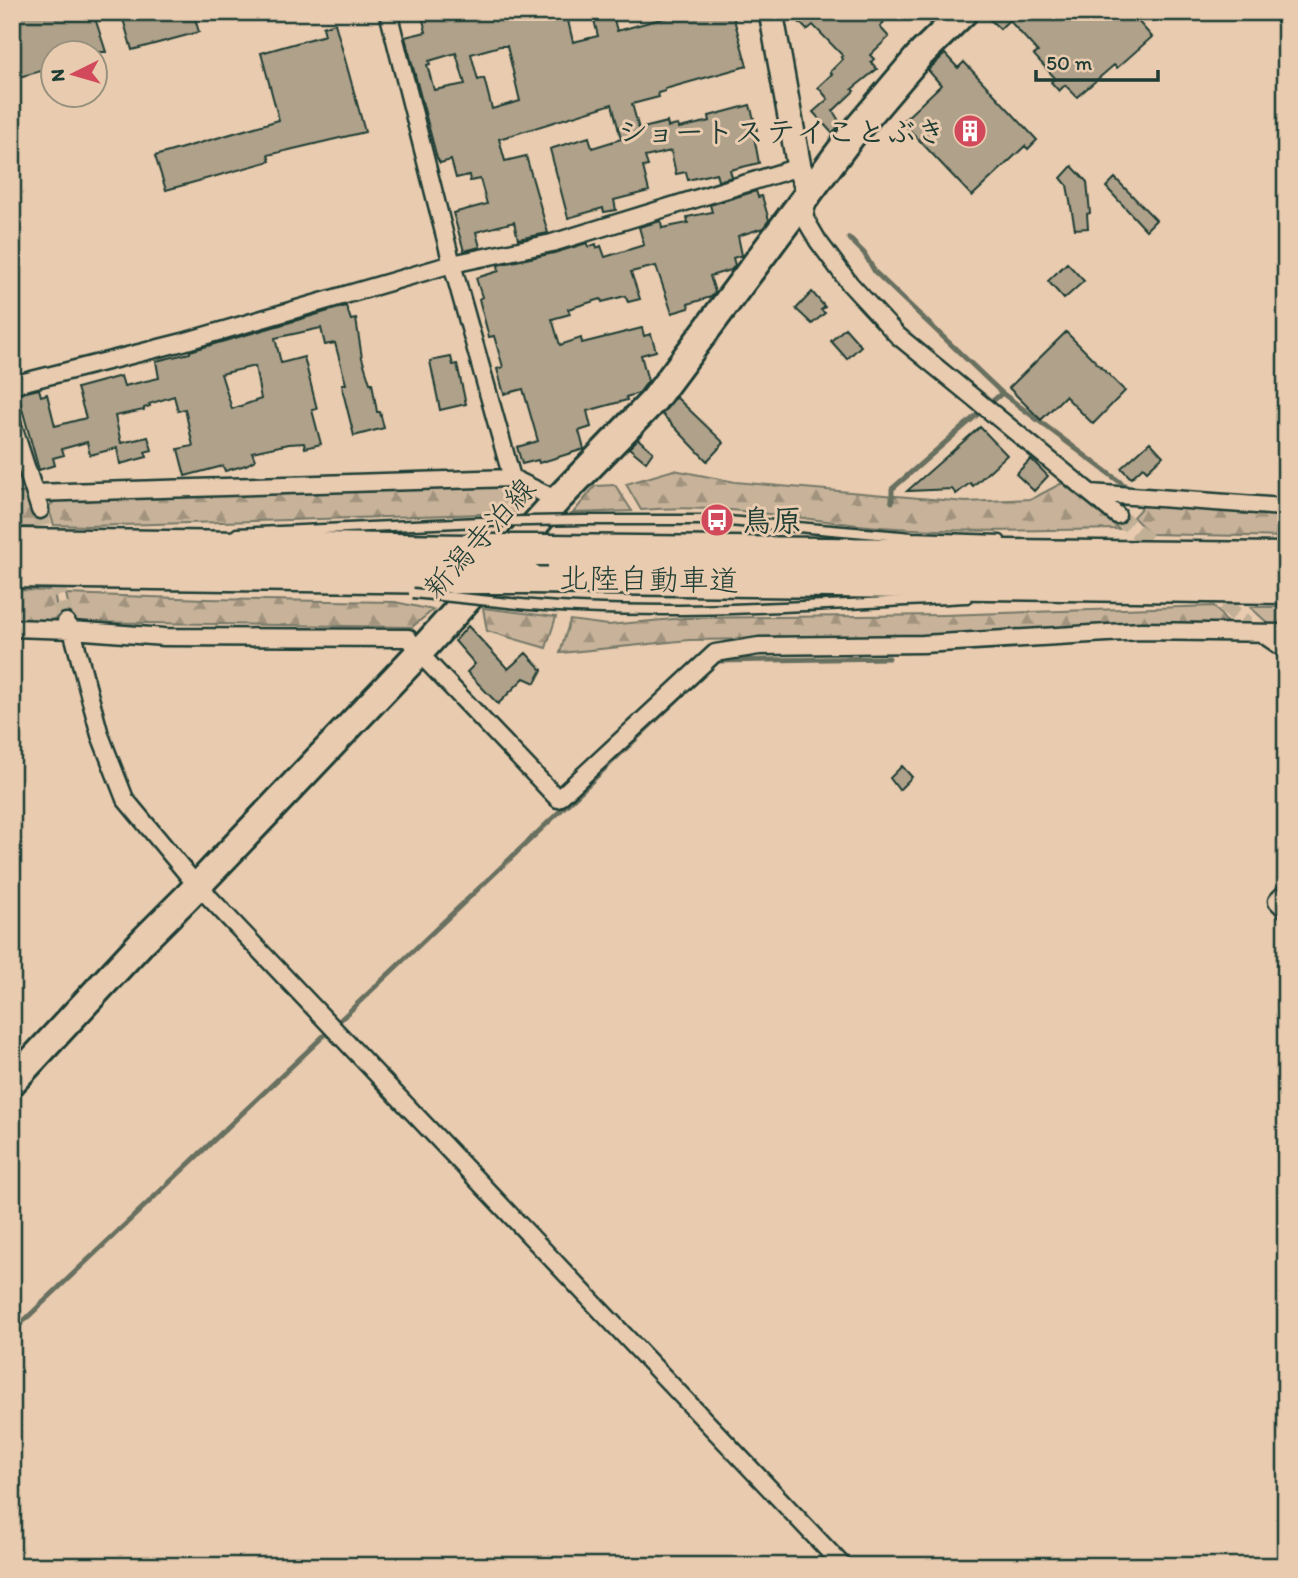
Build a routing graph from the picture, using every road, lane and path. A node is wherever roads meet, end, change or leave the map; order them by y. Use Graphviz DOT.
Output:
graph roads {
  1 [pos="388,12"];
  2 [pos="771,12"];
  3 [pos="964,12"];
  4 [pos="799,167"];
  5 [pos="809,193"];
  6 [pos="452,264"];
  7 [pos="12,385"];
  8 [pos="12,423"];
  9 [pos="512,478"];
  10 [pos="35,493"];
  11 [pos="1090,494"];
  12 [pos="557,500"];
  13 [pos="1283,507"];
  14 [pos="40,510"];
  15 [pos="1117,515"];
  16 [pos="228,534"];
  17 [pos="202,536"];
  18 [pos="1016,541"];
  19 [pos="12,544"];
  20 [pos="109,545"];
  21 [pos="1135,547"];
  22 [pos="1286,557"];
  23 [pos="12,572"];
  24 [pos="213,584"];
  25 [pos="1184,587"];
  26 [pos="1286,588"];
  27 [pos="400,592"];
  28 [pos="1038,594"];
  29 [pos="972,598"];
  30 [pos="1247,624"];
  31 [pos="68,625"];
  32 [pos="12,628"];
  33 [pos="1262,633"];
  34 [pos="1286,633"];
  35 [pos="1286,650"];
  36 [pos="419,653"];
  37 [pos="197,887"];
  38 [pos="1286,892"];
  39 [pos="1286,910"];
  40 [pos="12,1082"];
  41 [pos="843,1566"];
  1 -- 6 [label="street"];
  2 -- 4 [label="street"];
  3 -- 5 [label="main road, 新潟寺泊線"];
  4 -- 5 [label="street"];
  4 -- 6 [label="street"];
  5 -- 11 [label="street"];
  5 -- 12 [label="main road, 新潟寺泊線"];
  6 -- 7 [label="street"];
  6 -- 9 [label="street"];
  8 -- 10 [label="street"];
  9 -- 10 [label="street"];
  9 -- 12 [label="street"];
  10 -- 14 [label="street"];
  11 -- 13 [label="street"];
  11 -- 15 [label="street"];
  12 -- 36 [label="main road, 新潟寺泊線"];
  16 -- 18 [label="lane, bridge"];
  17 -- 20 [label="lane"];
  19 -- 20 [label="highway, 北陸自動車道"];
  20 -- 22 [label="highway, 北陸自動車道, bridge"];
  21 -- 22 [label="lane"];
  23 -- 24 [label="lane"];
  23 -- 25 [label="highway, 北陸自動車道, bridge"];
  25 -- 26 [label="highway, 北陸自動車道"];
  25 -- 28 [label="lane"];
  27 -- 29 [label="lane, bridge"];
  30 -- 33 [label="street"];
  31 -- 32 [label="street"];
  31 -- 36 [label="street"];
  31 -- 37 [label="street"];
  33 -- 34 [label="street"];
  33 -- 35 [label="street"];
  33 -- 36 [label="street"];
  36 -- 37 [label="main road, 新潟寺泊線"];
  37 -- 40 [label="main road, 新潟寺泊線"];
  37 -- 41 [label="street"];
  38 -- 39 [label="street"];
}
